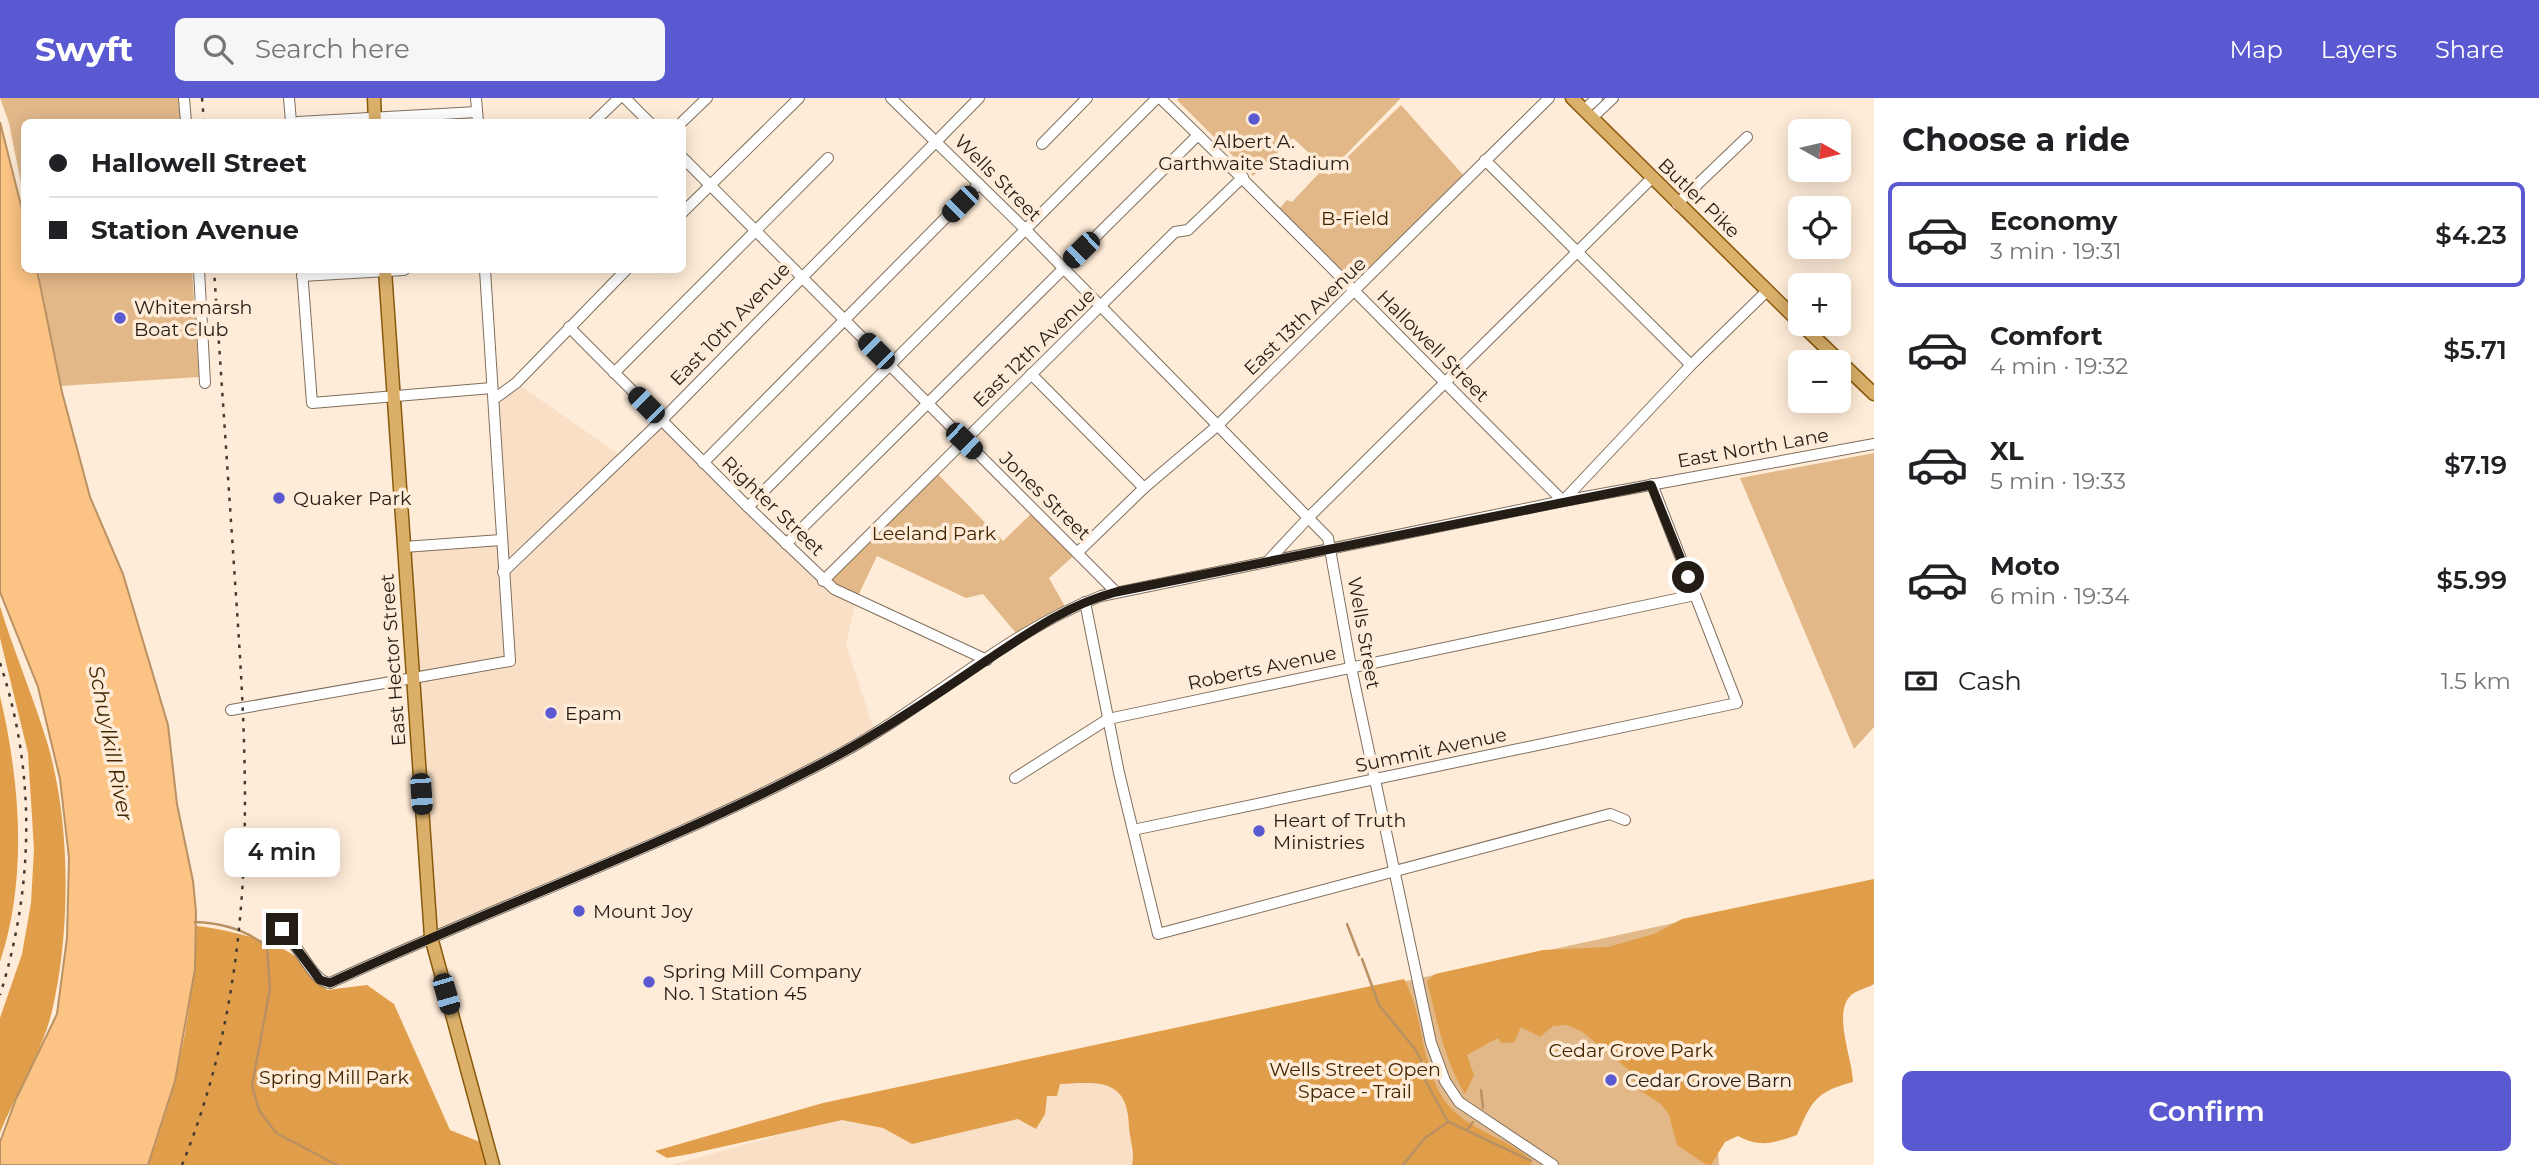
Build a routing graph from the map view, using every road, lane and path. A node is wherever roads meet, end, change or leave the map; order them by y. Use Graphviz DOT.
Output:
graph roads {
  1 [pos="184,98"];
  2 [pos="289,98"];
  3 [pos="374,98"];
  4 [pos="477,98"];
  5 [pos="619,98"];
  6 [pos="625,98"];
  7 [pos="707,98"];
  8 [pos="799,98"];
  9 [pos="891,98"];
  10 [pos="979,98"];
  11 [pos="1087,98"];
  12 [pos="1158,98"];
  13 [pos="1549,98"];
  14 [pos="1572,98"];
  15 [pos="1597,98"];
  16 [pos="1613,98"];
  17 [pos="1588,114"];
  18 [pos="477,117"];
  19 [pos="186,119"];
  20 [pos="291,119"];
  21 [pos="375,119"];
  22 [pos="426,119"];
  23 [pos="597,119"];
  24 [pos="646,119"];
  25 [pos="685,119"];
  26 [pos="1198,135"];
  27 [pos="1746,137"];
  28 [pos="935,141"];
  29 [pos="1042,144"];
  30 [pos="828,158"];
  31 [pos="1485,160"];
  32 [pos="686,161"];
  33 [pos="1242,177"];
  34 [pos="1651,179"];
  35 [pos="979,184"];
  36 [pos="710,185"];
  37 [pos="1677,204"];
  38 [pos="686,209"];
  39 [pos="756,230"];
  40 [pos="1027,230"];
  41 [pos="1575,251"];
  42 [pos="1062,269"];
  43 [pos="199,273"];
  44 [pos="302,273"];
  45 [pos="386,273"];
  46 [pos="485,273"];
  47 [pos="623,273"];
  48 [pos="802,276"];
  49 [pos="1767,291"];
  50 [pos="1355,293"];
  51 [pos="1102,307"];
  52 [pos="1788,311"];
  53 [pos="846,320"];
  54 [pos="569,327"];
  55 [pos="1814,336"];
  56 [pos="1691,365"];
  57 [pos="892,366"];
  58 [pos="614,373"];
  59 [pos="1031,374"];
  60 [pos="205,383"];
  61 [pos="1445,383"];
  62 [pos="492,388"];
  63 [pos="1874,394"];
  64 [pos="394,396"];
  65 [pos="494,399"];
  66 [pos="928,403"];
  67 [pos="662,420"];
  68 [pos="1217,426"];
  69 [pos="964,441"];
  70 [pos="1874,444"];
  71 [pos="703,463"];
  72 [pos="1651,485"];
  73 [pos="1143,488"];
  74 [pos="1563,500"];
  75 [pos="748,507"];
  76 [pos="1309,517"];
  77 [pos="502,540"];
  78 [pos="786,544"];
  79 [pos="404,547"];
  80 [pos="1331,548"];
  81 [pos="1078,552"];
  82 [pos="1268,561"];
  83 [pos="503,572"];
  84 [pos="824,580"];
  85 [pos="1116,592"];
  86 [pos="1695,595"];
  87 [pos="1085,602"];
  88 [pos="988,660"];
  89 [pos="1351,667"];
  90 [pos="413,678"];
  91 [pos="231,710"];
  92 [pos="1108,719"];
  93 [pos="1015,778"];
  94 [pos="1376,780"];
  95 [pos="1625,820"];
  96 [pos="1133,830"];
  97 [pos="1396,873"];
  98 [pos="272,924"];
  99 [pos="430,937"];
  100 [pos="494,1165"];
  101 [pos="1553,1165"];
  1 -- 19 [label="street"];
  2 -- 20 [label="street"];
  3 -- 21 [label="main road"];
  4 -- 18 [label="street"];
  5 -- 23 [label="street"];
  6 -- 24 [label="street"];
  7 -- 25 [label="street"];
  8 -- 36 [label="street"];
  9 -- 28 [label="street, Wells Street"];
  10 -- 28 [label="street, East 10th Avenue"];
  11 -- 29 [label="street"];
  12 -- 26 [label="street, Hallowell Street"];
  12 -- 40 [label="street"];
  13 -- 31 [label="street, East 13th Avenue"];
  14 -- 17 [label="main road, Butler Pike"];
  15 -- 17 [label="street"];
  16 -- 17 [label="street"];
  17 -- 34 [label="main road, Butler Pike"];
  18 -- 22 [label="street"];
  26 -- 33 [label="street, Hallowell Street"];
  26 -- 42 [label="street"];
  27 -- 37 [label="street"];
  28 -- 35 [label="street, Wells Street"];
  28 -- 48 [label="street, East 10th Avenue"];
  30 -- 39 [label="street"];
  31 -- 41 [label="street"];
  31 -- 50 [label="street, East 13th Avenue"];
  32 -- 36 [label="street, Jones Street"];
  33 -- 50 [label="street, Hallowell Street"];
  33 -- 51 [label="street, East 12th Avenue"];
  34 -- 37 [label="main road, Butler Pike"];
  34 -- 41 [label="street"];
  35 -- 40 [label="street, Wells Street"];
  35 -- 53 [label="street"];
  36 -- 38 [label="street"];
  36 -- 39 [label="street, Jones Street"];
  37 -- 49 [label="main road, Butler Pike"];
  39 -- 48 [label="street, Jones Street"];
  39 -- 58 [label="street"];
  40 -- 42 [label="street, Wells Street"];
  40 -- 57 [label="street"];
  41 -- 56 [label="street"];
  41 -- 61 [label="street"];
  42 -- 51 [label="street, Wells Street"];
  42 -- 66 [label="street"];
  43 -- 60 [label="street"];
  44 -- 64 [label="street"];
  45 -- 64 [label="main road, East Hector Street"];
  46 -- 62 [label="street"];
  47 -- 54 [label="street"];
  48 -- 53 [label="street, Jones Street"];
  48 -- 67 [label="street, East 10th Avenue"];
  49 -- 52 [label="main road, Butler Pike"];
  49 -- 56 [label="street"];
  50 -- 61 [label="street, Hallowell Street"];
  50 -- 68 [label="street, East 13th Avenue"];
  51 -- 59 [label="street, East 12th Avenue"];
  51 -- 68 [label="street, Wells Street"];
  53 -- 57 [label="street, Jones Street"];
  53 -- 71 [label="street"];
  54 -- 58 [label="street, Righter Street"];
  54 -- 65 [label="street"];
  55 -- 63 [label="main road, Butler Pike"];
  56 -- 74 [label="street"];
  57 -- 66 [label="street, Jones Street"];
  57 -- 75 [label="street"];
  58 -- 67 [label="street, Righter Street"];
  59 -- 69 [label="street, East 12th Avenue"];
  59 -- 73 [label="street"];
  61 -- 74 [label="street, Hallowell Street"];
  61 -- 76 [label="street"];
  62 -- 64 [label="street"];
  62 -- 65 [label="street"];
  64 -- 79 [label="main road, East Hector Street"];
  65 -- 77 [label="street"];
  66 -- 69 [label="street, Jones Street"];
  66 -- 78 [label="street"];
  67 -- 71 [label="street, Righter Street"];
  67 -- 83 [label="street, East 10th Avenue"];
  68 -- 73 [label="street, East 13th Avenue"];
  68 -- 76 [label="street, Wells Street"];
  69 -- 81 [label="street, Jones Street"];
  69 -- 84 [label="street, East 12th Avenue"];
  70 -- 72 [label="street, East North Lane"];
  71 -- 75 [label="street, Righter Street"];
  72 -- 74 [label="street, East North Lane"];
  72 -- 86 [label="street"];
  73 -- 81 [label="street, East 13th Avenue"];
  74 -- 80 [label="street, East North Lane"];
  75 -- 78 [label="street, Righter Street"];
  76 -- 80 [label="street, Wells Street"];
  76 -- 82 [label="street"];
  77 -- 79 [label="street"];
  77 -- 83 [label="street"];
  78 -- 84 [label="street, Righter Street"];
  79 -- 90 [label="main road, East Hector Street"];
  80 -- 82 [label="street, East North Lane"];
  80 -- 89 [label="street, Wells Street"];
  81 -- 85 [label="street, Jones Street"];
  82 -- 85 [label="street, East North Lane"];
  83 -- 90 [label="street"];
  84 -- 88 [label="street, Righter Street"];
  85 -- 87 [label="street, East North Lane"];
  86 -- 89 [label="street, Roberts Avenue"];
  86 -- 94 [label="street, Summit Avenue"];
  87 -- 88 [label="street, East North Lane"];
  87 -- 92 [label="street"];
  88 -- 99 [label="street, East North Lane"];
  89 -- 92 [label="street, Roberts Avenue"];
  89 -- 94 [label="street, Wells Street"];
  90 -- 91 [label="street"];
  90 -- 99 [label="main road, East Hector Street"];
  92 -- 93 [label="street, Roberts Avenue"];
  92 -- 96 [label="street"];
  94 -- 96 [label="street, Summit Avenue"];
  94 -- 97 [label="street, Wells Street"];
  95 -- 97 [label="street"];
  96 -- 97 [label="street"];
  97 -- 101 [label="street, Wells Street"];
  98 -- 99 [label="street, East North Lane"];
  99 -- 100 [label="main road, East Hector Street"];
}
